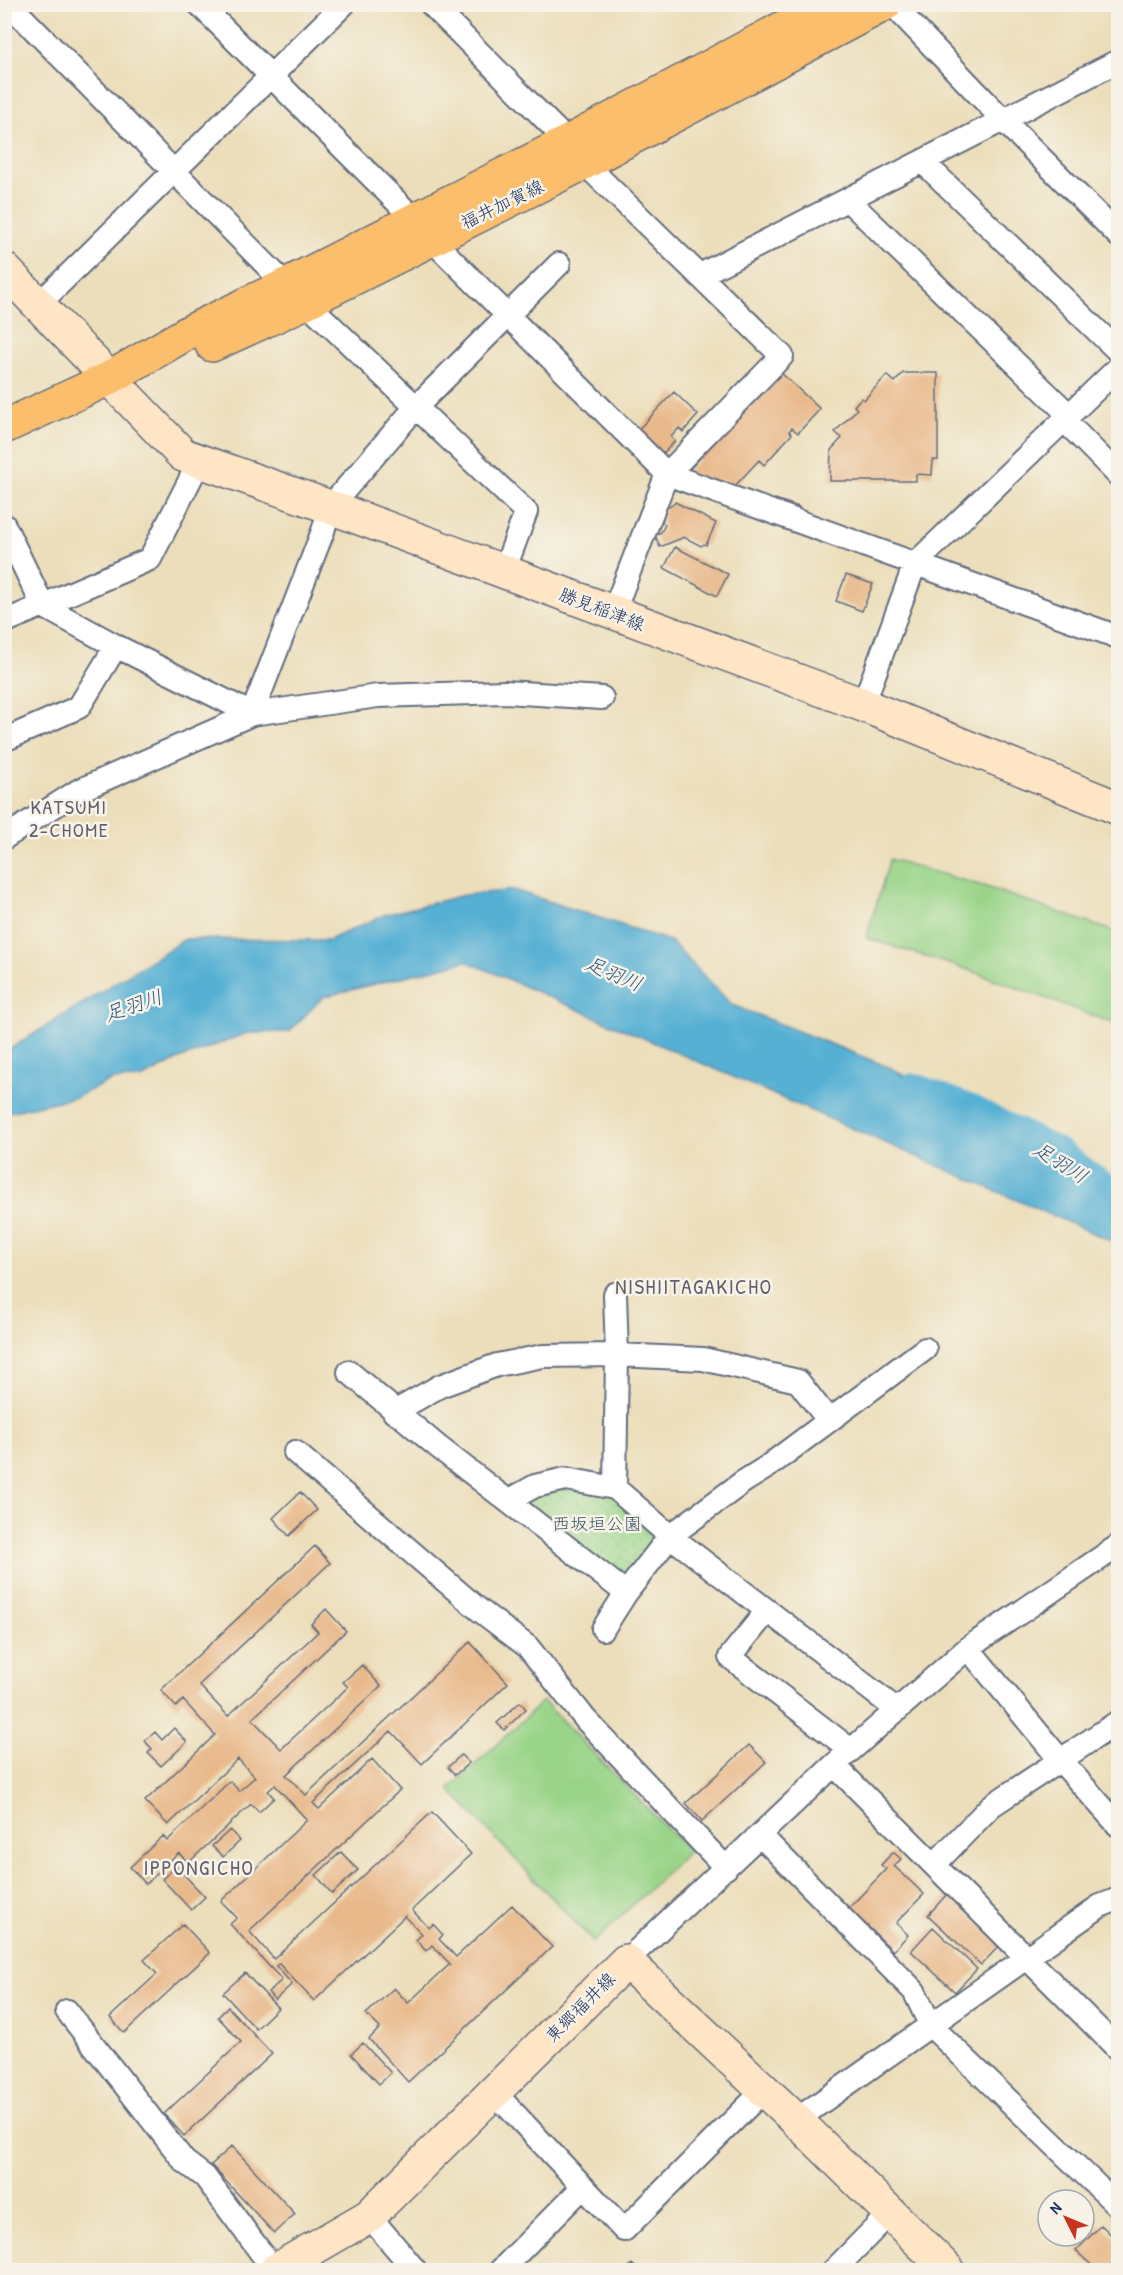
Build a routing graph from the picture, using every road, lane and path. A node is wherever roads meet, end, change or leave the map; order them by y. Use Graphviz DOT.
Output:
graph roads {
  1 [pos="9,4"];
  2 [pos="199,4"];
  3 [pos="344,4"];
  4 [pos="828,4"];
  5 [pos="885,4"];
  6 [pos="892,4"];
  7 [pos="439,6"];
  8 [pos="1119,62"];
  9 [pos="271,76"];
  10 [pos="1004,121"];
  11 [pos="576,152"];
  12 [pos="923,162"];
  13 [pos="175,170"];
  14 [pos="848,200"];
  15 [pos="422,229"];
  16 [pos="1119,235"];
  17 [pos="559,264"];
  18 [pos="4,269"];
  19 [pos="700,275"];
  20 [pos="296,293"];
  21 [pos="39,305"];
  22 [pos="507,315"];
  23 [pos="1119,351"];
  24 [pos="1119,368"];
  25 [pos="108,379"];
  26 [pos="416,407"];
  27 [pos="10,418"];
  28 [pos="1066,418"];
  29 [pos="199,462"];
  30 [pos="667,474"];
  31 [pos="1119,475"];
  32 [pos="330,507"];
  33 [pos="4,525"];
  34 [pos="915,564"];
  35 [pos="504,571"];
  36 [pos="44,606"];
  37 [pos="613,614"];
  38 [pos="4,622"];
  39 [pos="1119,637"];
  40 [pos="116,646"];
  41 [pos="602,698"];
  42 [pos="863,705"];
  43 [pos="252,714"];
  44 [pos="4,740"];
  45 [pos="1119,807"];
  46 [pos="4,838"];
  47 [pos="615,1294"];
  48 [pos="925,1349"];
  49 [pos="617,1355"];
  50 [pos="349,1372"];
  51 [pos="394,1412"];
  52 [pos="829,1421"];
  53 [pos="295,1452"];
  54 [pos="615,1488"];
  55 [pos="508,1501"];
  56 [pos="670,1536"];
  57 [pos="1119,1546"];
  58 [pos="626,1593"];
  59 [pos="767,1611"];
  60 [pos="603,1629"];
  61 [pos="968,1648"];
  62 [pos="897,1709"];
  63 [pos="1119,1722"];
  64 [pos="851,1750"];
  65 [pos="1061,1761"];
  66 [pos="834,1766"];
  67 [pos="1119,1825"];
  68 [pos="760,1835"];
  69 [pos="934,1865"];
  70 [pos="726,1868"];
  71 [pos="1119,1899"];
  72 [pos="1027,1958"];
  73 [pos="626,1962"];
  74 [pos="67,2011"];
  75 [pos="931,2026"];
  76 [pos="1119,2049"];
  77 [pos="764,2090"];
  78 [pos="494,2092"];
  79 [pos="796,2120"];
  80 [pos="584,2187"];
  81 [pos="1119,2206"];
  82 [pos="890,2213"];
  83 [pos="369,2216"];
  84 [pos="275,2271"];
  85 [pos="415,2271"];
  86 [pos="501,2271"];
  87 [pos="834,2271"];
  88 [pos="948,2271"];
  1 -- 13 [label="street"];
  2 -- 9 [label="street"];
  3 -- 9 [label="street"];
  4 -- 11 [label="main road, 福井加賀線"];
  5 -- 11 [label="main road, 福井加賀線"];
  6 -- 10 [label="street"];
  7 -- 11 [label="street"];
  8 -- 10 [label="street"];
  9 -- 13 [label="street"];
  9 -- 15 [label="street"];
  10 -- 12 [label="street"];
  10 -- 16 [label="street"];
  11 -- 15 [label="main road, 福井加賀線"];
  11 -- 19 [label="street"];
  12 -- 14 [label="street"];
  12 -- 23 [label="street"];
  13 -- 20 [label="street"];
  13 -- 21 [label="street"];
  14 -- 19 [label="street"];
  14 -- 28 [label="street"];
  15 -- 20 [label="main road, 福井加賀線"];
  15 -- 22 [label="street"];
  17 -- 22 [label="street"];
  18 -- 21 [label="main road, 勝見稲津線"];
  19 -- 30 [label="street"];
  20 -- 25 [label="main road, 福井加賀線"];
  20 -- 26 [label="street"];
  21 -- 25 [label="main road, 勝見稲津線"];
  22 -- 26 [label="street"];
  22 -- 30 [label="street"];
  24 -- 28 [label="street"];
  25 -- 27 [label="main road, 福井加賀線"];
  25 -- 29 [label="main road, 勝見稲津線"];
  26 -- 32 [label="street"];
  26 -- 35 [label="street"];
  28 -- 31 [label="street"];
  28 -- 34 [label="street"];
  29 -- 32 [label="main road, 勝見稲津線"];
  29 -- 36 [label="street"];
  30 -- 34 [label="street"];
  30 -- 37 [label="street"];
  32 -- 35 [label="main road, 勝見稲津線"];
  32 -- 43 [label="street"];
  33 -- 36 [label="street"];
  34 -- 39 [label="street"];
  34 -- 42 [label="street"];
  35 -- 37 [label="main road, 勝見稲津線"];
  36 -- 38 [label="street"];
  36 -- 40 [label="street"];
  37 -- 42 [label="main road, 勝見稲津線"];
  40 -- 43 [label="street"];
  40 -- 44 [label="street"];
  41 -- 43 [label="street"];
  42 -- 45 [label="main road, 勝見稲津線"];
  43 -- 46 [label="street"];
  47 -- 49 [label="street"];
  48 -- 52 [label="street"];
  49 -- 51 [label="street"];
  49 -- 52 [label="street"];
  49 -- 54 [label="street"];
  50 -- 51 [label="street"];
  51 -- 55 [label="street"];
  52 -- 56 [label="street"];
  53 -- 70 [label="street"];
  54 -- 55 [label="street"];
  54 -- 56 [label="street"];
  55 -- 58 [label="street"];
  56 -- 58 [label="street"];
  56 -- 59 [label="street"];
  57 -- 61 [label="street"];
  58 -- 60 [label="street"];
  59 -- 62 [label="street"];
  59 -- 64 [label="street"];
  61 -- 62 [label="street"];
  61 -- 65 [label="street"];
  62 -- 64 [label="street"];
  63 -- 65 [label="street"];
  64 -- 66 [label="street"];
  65 -- 67 [label="street"];
  65 -- 69 [label="street"];
  66 -- 68 [label="street"];
  66 -- 69 [label="street"];
  68 -- 70 [label="street"];
  68 -- 75 [label="street"];
  69 -- 72 [label="street"];
  70 -- 73 [label="street"];
  71 -- 72 [label="street"];
  72 -- 75 [label="street"];
  72 -- 76 [label="street"];
  73 -- 77 [label="main road, 東郷福井線"];
  73 -- 78 [label="main road, 東郷福井線"];
  74 -- 84 [label="street"];
  75 -- 79 [label="street"];
  75 -- 81 [label="street"];
  77 -- 79 [label="main road, 東郷福井線"];
  77 -- 80 [label="street"];
  78 -- 80 [label="street"];
  78 -- 83 [label="main road, 東郷福井線"];
  79 -- 82 [label="main road, 東郷福井線"];
  80 -- 86 [label="street"];
  82 -- 87 [label="street"];
  82 -- 88 [label="main road, 東郷福井線"];
  83 -- 84 [label="main road, 東郷福井線"];
  83 -- 85 [label="street"];
}
